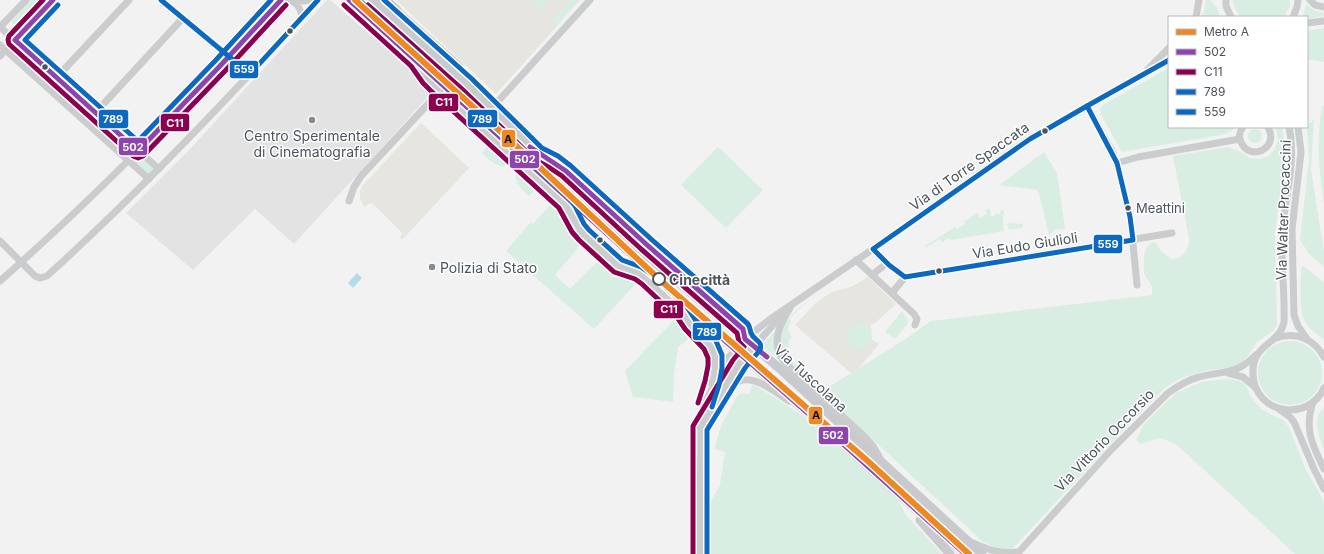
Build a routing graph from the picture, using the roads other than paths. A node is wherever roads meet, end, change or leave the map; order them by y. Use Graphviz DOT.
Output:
graph roads {
  1 [pos="26,0"];
  2 [pos="53,0"];
  3 [pos="129,0"];
  4 [pos="161,0"];
  5 [pos="281,0"];
  6 [pos="289,0"];
  7 [pos="299,0"];
  8 [pos="312,0"];
  9 [pos="318,0"];
  10 [pos="349,0"];
  11 [pos="373,0"];
  12 [pos="386,0"];
  13 [pos="590,0"];
  14 [pos="1199,0"];
  15 [pos="1218,0"];
  16 [pos="1298,0"];
  17 [pos="1310,0"];
  18 [pos="1324,8"];
  19 [pos="396,10"];
  20 [pos="1228,10"];
  21 [pos="1196,16"];
  22 [pos="1293,16"];
  23 [pos="183,18"];
  24 [pos="302,18"];
  25 [pos="1324,21"];
  26 [pos="1308,23"];
  27 [pos="0,27"];
  28 [pos="406,29"];
  29 [pos="15,40"];
  30 [pos="3,47"];
  31 [pos="1168,49"];
  32 [pos="0,56"];
  33 [pos="229,57"];
  34 [pos="416,61"];
  35 [pos="1168,61"];
  36 [pos="250,74"];
  37 [pos="1140,76"];
  38 [pos="57,77"];
  39 [pos="467,84"];
  40 [pos="71,90"];
  41 [pos="441,90"];
  42 [pos="61,100"];
  43 [pos="1087,106"];
  44 [pos="492,108"];
  45 [pos="96,112"];
  46 [pos="1243,128"];
  47 [pos="1268,128"];
  48 [pos="1289,128"];
  49 [pos="1298,128"];
  50 [pos="1240,139"];
  51 [pos="138,151"];
  52 [pos="538,154"];
  53 [pos="128,161"];
  54 [pos="1117,163"];
  55 [pos="159,169"];
  56 [pos="149,180"];
  57 [pos="348,201"];
  58 [pos="1172,233"];
  59 [pos="1133,240"];
  60 [pos="0,241"];
  61 [pos="874,249"];
  62 [pos="856,260"];
  63 [pos="21,262"];
  64 [pos="887,263"];
  65 [pos="872,275"];
  66 [pos="905,277"];
  67 [pos="0,281"];
  68 [pos="1137,285"];
  69 [pos="892,293"];
  70 [pos="791,306"];
  71 [pos="682,312"];
  72 [pos="915,325"];
  73 [pos="748,337"];
  74 [pos="1274,338"];
  75 [pos="1306,339"];
  76 [pos="725,341"];
  77 [pos="754,346"];
  78 [pos="735,350"];
  79 [pos="1259,352"];
  80 [pos="1324,357"];
  81 [pos="744,358"];
  82 [pos="1225,373"];
  83 [pos="1255,387"];
  84 [pos="1324,388"];
  85 [pos="722,391"];
  86 [pos="706,402"];
  87 [pos="1313,402"];
  88 [pos="1278,408"];
  89 [pos="804,410"];
  90 [pos="700,427"];
  91 [pos="885,466"];
  92 [pos="1324,468"];
  93 [pos="1324,488"];
  94 [pos="897,493"];
  95 [pos="967,540"];
  96 [pos="1017,553"];
  97 [pos="700,554"];
  98 [pos="950,554"];
  99 [pos="965,554"];
  100 [pos="982,554"];
  1 -- 27 [label="street"];
  2 -- 29 [label="street"];
  3 -- 38 [label="street"];
  4 -- 23 [label="street"];
  5 -- 33 [label="street"];
  6 -- 24 [label="street"];
  7 -- 8 [label="street"];
  9 -- 24 [label="street"];
  10 -- 34 [label="main road, Via Tuscolana"];
  11 -- 28 [label="main road, Via Tuscolana"];
  12 -- 19 [label="main road"];
  13 -- 44 [label="street"];
  14 -- 21 [label="street"];
  15 -- 20 [label="street"];
  16 -- 22 [label="street"];
  17 -- 18 [label="street"];
  19 -- 28 [label="main road"];
  19 -- 39 [label="street, Via Tuscolana"];
  23 -- 33 [label="street"];
  23 -- 45 [label="street"];
  24 -- 36 [label="street"];
  25 -- 26 [label="street"];
  27 -- 29 [label="street"];
  28 -- 39 [label="main road, Via Tuscolana"];
  29 -- 30 [label="street"];
  29 -- 38 [label="street"];
  30 -- 32 [label="street"];
  30 -- 42 [label="street"];
  31 -- 37 [label="street"];
  33 -- 36 [label="street"];
  33 -- 51 [label="street"];
  34 -- 41 [label="street, Via Tuscolana"];
  34 -- 76 [label="main road, Via Tuscolana"];
  35 -- 37 [label="street, Via di Torre Spaccata"];
  36 -- 55 [label="street"];
  37 -- 43 [label="street, Via di Torre Spaccata"];
  38 -- 40 [label="street"];
  39 -- 44 [label="main road, Via Tuscolana"];
  40 -- 42 [label="street"];
  40 -- 45 [label="street"];
  41 -- 57 [label="street"];
  41 -- 71 [label="street, Via Tuscolana"];
  42 -- 53 [label="street"];
  43 -- 54 [label="street"];
  43 -- 61 [label="street, Via di Torre Spaccata"];
  44 -- 52 [label="main road, Via Tuscolana"];
  45 -- 51 [label="street"];
  46 -- 50 [label="street"];
  47 -- 50 [label="street"];
  48 -- 74 [label="street, Via Walter Procaccini"];
  49 -- 75 [label="street, Via Walter Procaccini"];
  50 -- 54 [label="street"];
  51 -- 53 [label="street"];
  51 -- 55 [label="street"];
  52 -- 73 [label="main road, Via Tuscolana"];
  52 -- 73 [label="street, Via Tuscolana"];
  53 -- 56 [label="street"];
  53 -- 63 [label="street"];
  54 -- 59 [label="street"];
  55 -- 56 [label="street"];
  56 -- 63 [label="street"];
  58 -- 59 [label="street, Via Eudo Giulioli"];
  59 -- 66 [label="street, Via Eudo Giulioli"];
  59 -- 68 [label="street"];
  60 -- 63 [label="street"];
  61 -- 62 [label="street, Via di Torre Spaccata"];
  61 -- 64 [label="street"];
  62 -- 65 [label="street"];
  62 -- 70 [label="street, Via di Torre Spaccata"];
  63 -- 67 [label="street"];
  64 -- 65 [label="street"];
  64 -- 66 [label="street"];
  65 -- 69 [label="street"];
  66 -- 69 [label="street"];
  69 -- 72 [label="street"];
  70 -- 73 [label="street, Via di Torre Spaccata"];
  70 -- 77 [label="street, Via di Torre Spaccata"];
  70 -- 91 [label="street, Via Tuscolana"];
  71 -- 76 [label="street, Via Tuscolana"];
  71 -- 86 [label="street"];
  73 -- 77 [label="main road, Via Tuscolana"];
  73 -- 78 [label="street, Via di Torre Spaccata"];
  74 -- 75 [label="street"];
  74 -- 79 [label="street, Via Walter Procaccini"];
  75 -- 80 [label="street, Via Walter Procaccini"];
  76 -- 78 [label="main road, Via Tuscolana"];
  77 -- 81 [label="street, Via di Torre Spaccata"];
  77 -- 91 [label="main road, Via Tuscolana"];
  78 -- 81 [label="main road, Via Tuscolana"];
  78 -- 86 [label="street, Via di Torre Spaccata"];
  79 -- 82 [label="street, Via Vittorio Occorsio"];
  79 -- 83 [label="street, Via Walter Procaccini"];
  81 -- 85 [label="street, Via di Torre Spaccata"];
  81 -- 89 [label="main road, Via Tuscolana"];
  82 -- 83 [label="street, Via Vittorio Occorsio"];
  82 -- 96 [label="street, Via Vittorio Occorsio"];
  83 -- 88 [label="street"];
  84 -- 87 [label="street"];
  85 -- 89 [label="street"];
  85 -- 90 [label="street, Via di Torre Spaccata"];
  86 -- 90 [label="street"];
  87 -- 88 [label="street"];
  87 -- 92 [label="street"];
  88 -- 93 [label="street"];
  89 -- 94 [label="main road, Via Tuscolana"];
  90 -- 97 [label="street"];
  91 -- 95 [label="main road, Via Tuscolana"];
  94 -- 98 [label="main road"];
  94 -- 99 [label="main road, Via Tuscolana"];
  95 -- 96 [label="street, Via Vittorio Occorsio"];
  95 -- 100 [label="main road, Via Tuscolana"];
}
